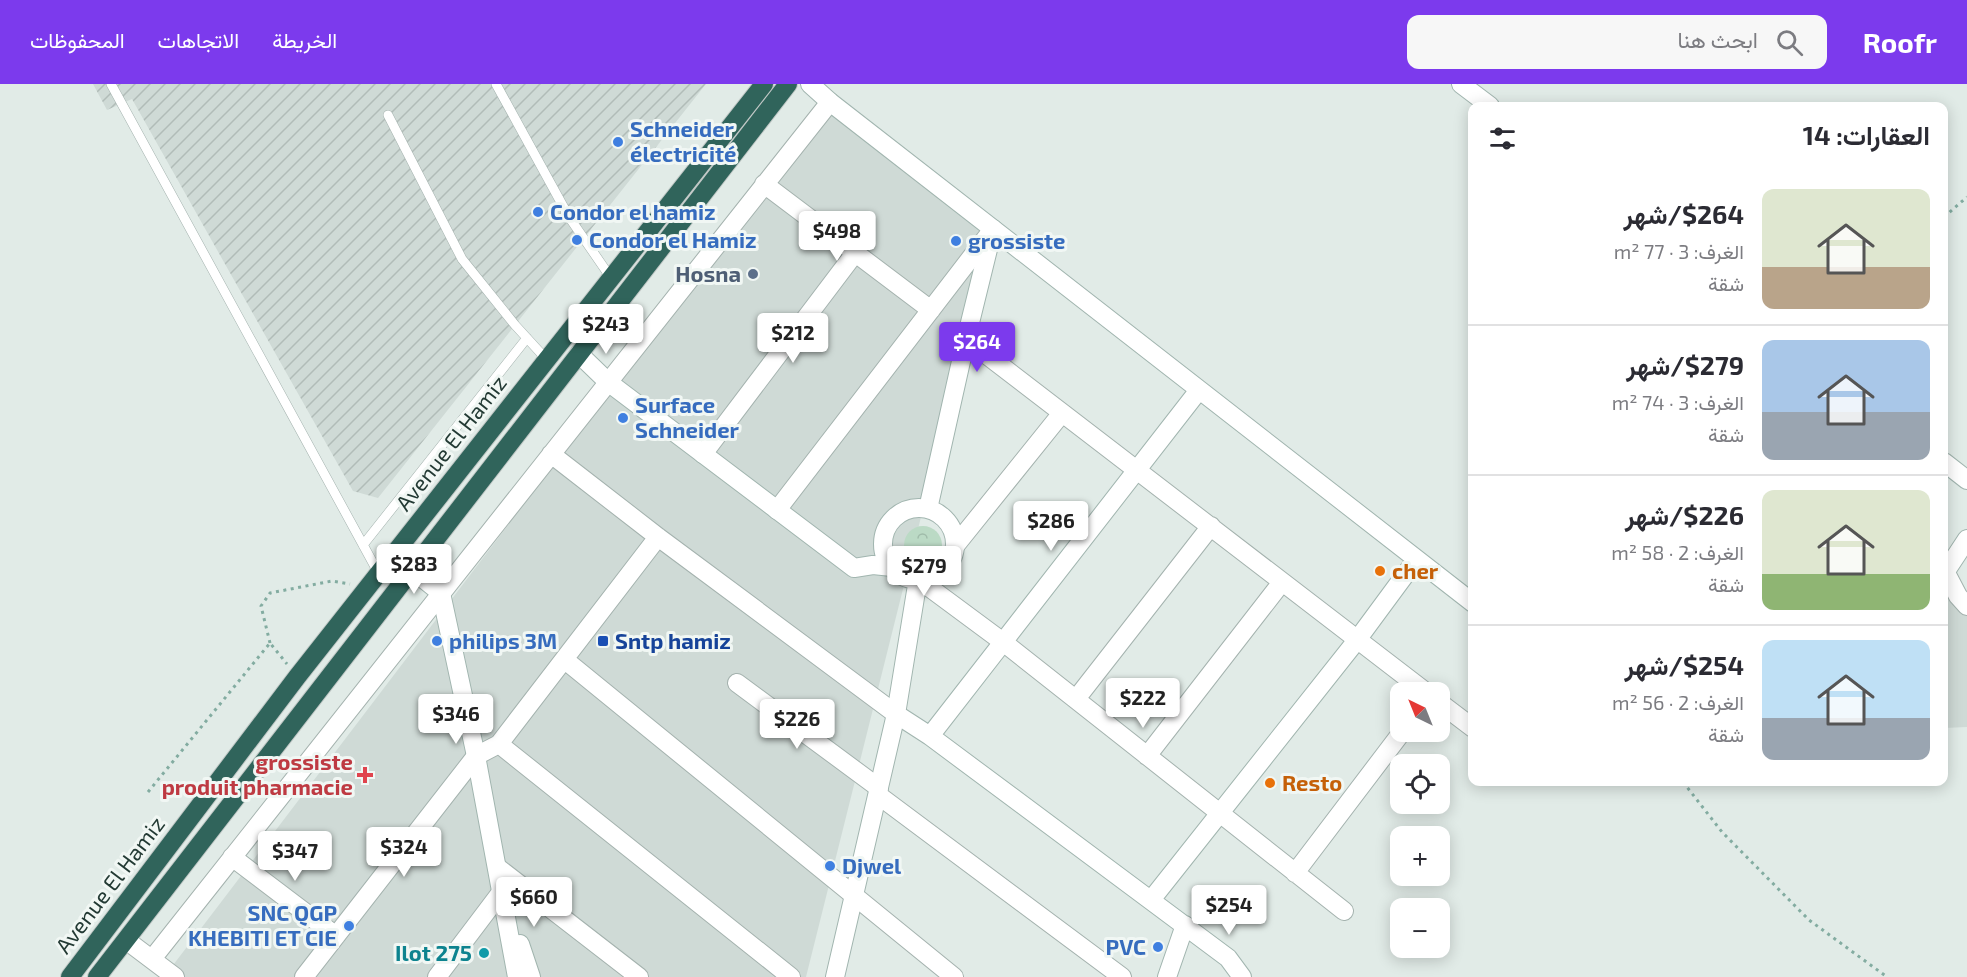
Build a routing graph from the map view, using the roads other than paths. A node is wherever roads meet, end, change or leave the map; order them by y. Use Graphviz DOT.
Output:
graph roads {
  1 [pos="111,84"];
  2 [pos="496,84"];
  3 [pos="764,84"];
  4 [pos="788,84"];
  5 [pos="810,84"];
  6 [pos="1461,84"];
  7 [pos="830,102"];
  8 [pos="1485,102"];
  9 [pos="388,115"];
  10 [pos="764,184"];
  11 [pos="993,229"];
  12 [pos="855,253"];
  13 [pos="611,278"];
  14 [pos="931,310"];
  15 [pos="527,338"];
  16 [pos="966,339"];
  17 [pos="579,354"];
  18 [pos="547,360"];
  19 [pos="608,382"];
  20 [pos="1199,390"];
  21 [pos="1062,412"];
  22 [pos="551,454"];
  23 [pos="703,454"];
  24 [pos="1948,465"];
  25 [pos="1138,470"];
  26 [pos="1967,480"];
  27 [pos="928,509"];
  28 [pos="777,510"];
  29 [pos="1210,526"];
  30 [pos="658,537"];
  31 [pos="1967,540"];
  32 [pos="363,545"];
  33 [pos="955,546"];
  34 [pos="1948,549"];
  35 [pos="1416,560"];
  36 [pos="892,567"];
  37 [pos="1948,568"];
  38 [pos="411,569"];
  39 [pos="1948,578"];
  40 [pos="918,579"];
  41 [pos="374,580"];
  42 [pos="1282,582"];
  43 [pos="441,594"];
  44 [pos="1468,599"];
  45 [pos="1967,606"];
  46 [pos="1358,640"];
  47 [pos="1003,642"];
  48 [pos="565,660"];
  49 [pos="1413,682"];
  50 [pos="737,683"];
  51 [pos="1076,699"];
  52 [pos="1450,711"];
  53 [pos="896,714"];
  54 [pos="1468,724"];
  55 [pos="930,736"];
  56 [pos="1394,742"];
  57 [pos="499,744"];
  58 [pos="476,756"];
  59 [pos="1147,756"];
  60 [pos="878,791"];
  61 [pos="1220,813"];
  62 [pos="232,857"];
  63 [pos="497,867"];
  64 [pos="1295,873"];
  65 [pos="502,891"];
  66 [pos="854,896"];
  67 [pos="1152,900"];
  68 [pos="1344,910"];
  69 [pos="1185,925"];
  70 [pos="336,936"];
  71 [pos="126,940"];
  72 [pos="152,959"];
  73 [pos="70,977"];
  74 [pos="97,977"];
  75 [pos="175,977"];
  76 [pos="304,977"];
  77 [pos="437,977"];
  78 [pos="517,977"];
  79 [pos="531,977"];
  80 [pos="639,977"];
  81 [pos="791,977"];
  82 [pos="835,977"];
  83 [pos="954,977"];
  84 [pos="1122,977"];
  85 [pos="1167,977"];
  86 [pos="1242,977"];
  1 -- 32 [label="lane"];
  2 -- 13 [label="lane"];
  3 -- 13 [label="highway, Avenue El Hamiz"];
  4 -- 17 [label="highway"];
  5 -- 7 [label="street"];
  6 -- 8 [label="street"];
  7 -- 10 [label="street"];
  7 -- 11 [label="street"];
  9 -- 15 [label="lane"];
  10 -- 12 [label="street"];
  10 -- 19 [label="street"];
  11 -- 14 [label="street"];
  11 -- 16 [label="street"];
  11 -- 20 [label="street"];
  12 -- 14 [label="street"];
  12 -- 23 [label="street"];
  13 -- 18 [label="highway, Avenue El Hamiz"];
  14 -- 28 [label="street"];
  15 -- 18 [label="lane"];
  15 -- 32 [label="lane"];
  16 -- 21 [label="street"];
  16 -- 27 [label="street"];
  17 -- 19 [label="street"];
  17 -- 38 [label="highway"];
  18 -- 41 [label="highway, Avenue El Hamiz"];
  19 -- 22 [label="street"];
  19 -- 23 [label="street"];
  20 -- 25 [label="street"];
  20 -- 35 [label="street"];
  21 -- 25 [label="street"];
  21 -- 33 [label="street"];
  22 -- 30 [label="street"];
  22 -- 43 [label="street"];
  23 -- 28 [label="street"];
  24 -- 26 [label="street"];
  25 -- 29 [label="street"];
  25 -- 47 [label="street"];
  27 -- 33 [label="street"];
  27 -- 36 [label="street"];
  28 -- 36 [label="street"];
  29 -- 42 [label="street"];
  29 -- 51 [label="street"];
  30 -- 48 [label="street"];
  30 -- 53 [label="street"];
  31 -- 34 [label="street"];
  31 -- 37 [label="street"];
  32 -- 41 [label="lane"];
  33 -- 40 [label="street"];
  35 -- 44 [label="street"];
  35 -- 46 [label="street"];
  36 -- 40 [label="street"];
  38 -- 43 [label="street"];
  38 -- 71 [label="highway"];
  39 -- 45 [label="street"];
  40 -- 47 [label="street"];
  40 -- 53 [label="street"];
  41 -- 73 [label="highway, Avenue El Hamiz"];
  42 -- 46 [label="street"];
  42 -- 59 [label="street"];
  43 -- 58 [label="street"];
  43 -- 62 [label="street"];
  46 -- 49 [label="street"];
  46 -- 61 [label="street"];
  47 -- 51 [label="street"];
  47 -- 55 [label="street"];
  48 -- 57 [label="street"];
  48 -- 66 [label="street"];
  50 -- 60 [label="street"];
  51 -- 59 [label="street"];
  52 -- 54 [label="street"];
  53 -- 55 [label="street"];
  53 -- 60 [label="street"];
  55 -- 67 [label="street"];
  56 -- 64 [label="street"];
  57 -- 58 [label="street"];
  57 -- 81 [label="street"];
  58 -- 63 [label="street"];
  58 -- 70 [label="street"];
  59 -- 61 [label="street"];
  60 -- 66 [label="street"];
  60 -- 84 [label="street"];
  61 -- 64 [label="street"];
  61 -- 67 [label="street"];
  62 -- 70 [label="street"];
  62 -- 72 [label="street"];
  63 -- 65 [label="street"];
  63 -- 80 [label="street"];
  64 -- 68 [label="street"];
  65 -- 77 [label="street"];
  65 -- 78 [label="street"];
  65 -- 79 [label="street"];
  66 -- 82 [label="street"];
  66 -- 83 [label="street"];
  67 -- 69 [label="street"];
  69 -- 85 [label="street"];
  69 -- 86 [label="street"];
  70 -- 76 [label="street"];
  71 -- 72 [label="street"];
  71 -- 74 [label="highway"];
  72 -- 75 [label="street"];
}
